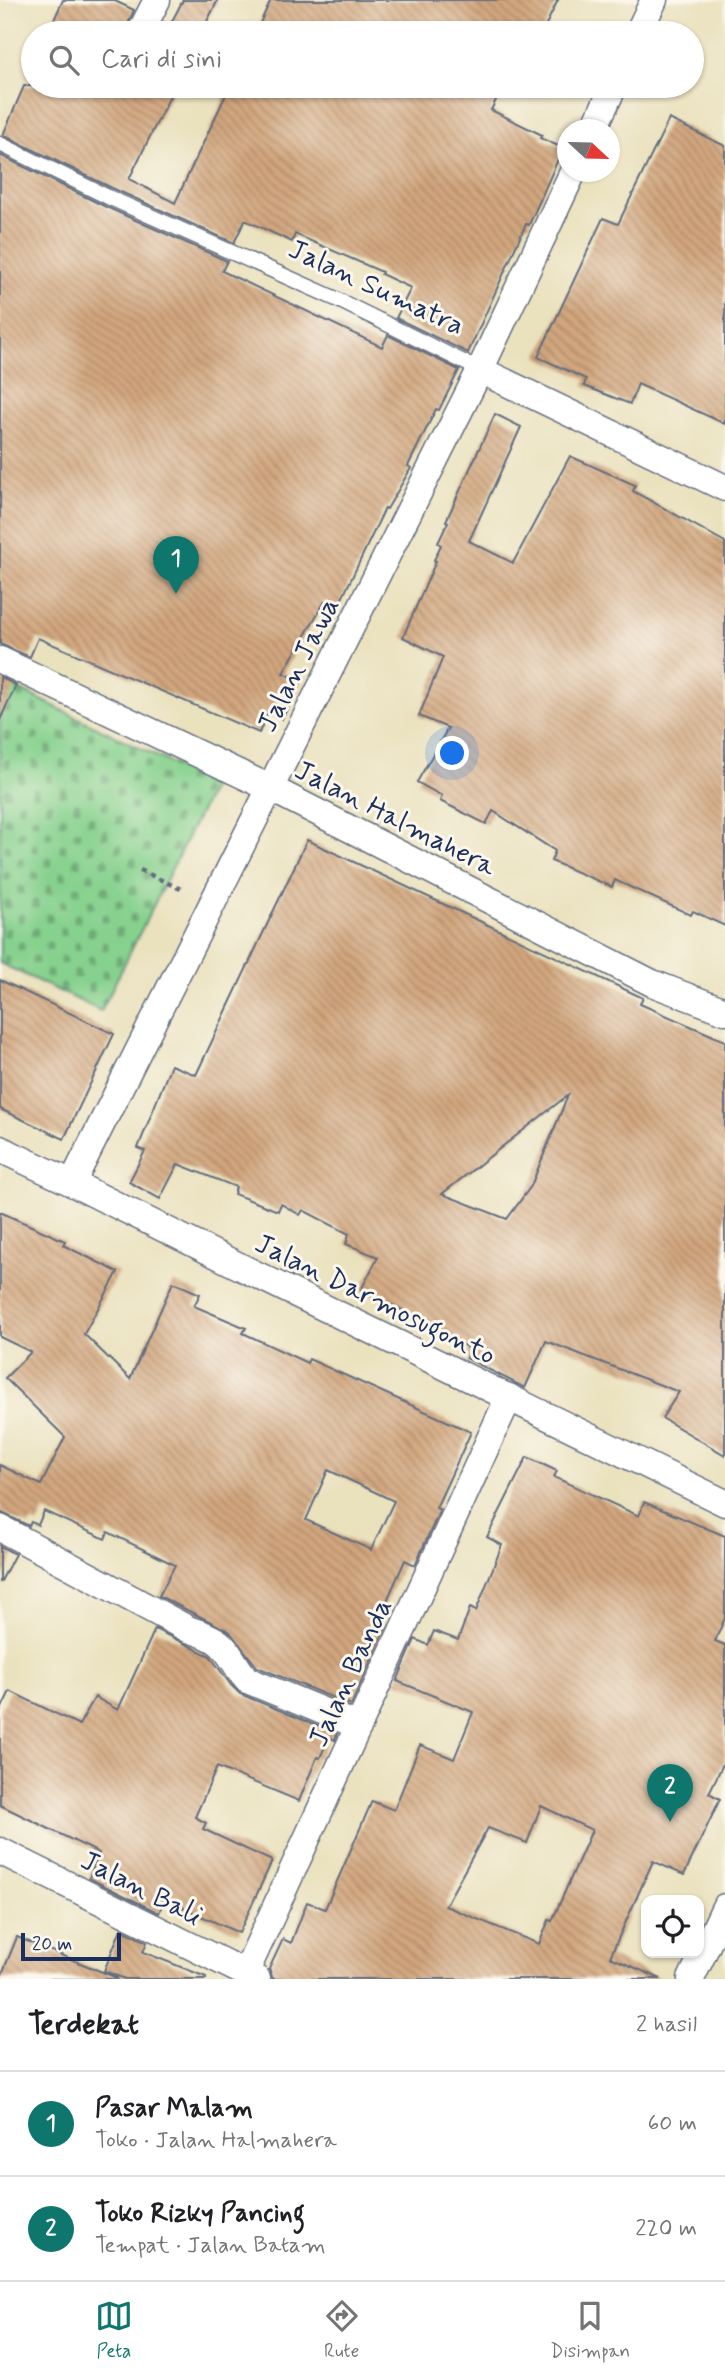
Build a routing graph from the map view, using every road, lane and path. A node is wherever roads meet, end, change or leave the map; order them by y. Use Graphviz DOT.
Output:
graph roads {
  1 [pos="157,0"];
  2 [pos="654,0"];
  3 [pos="146,21"];
  4 [pos="644,21"];
  5 [pos="608,98"];
  6 [pos="598,119"];
  7 [pos="0,144"];
  8 [pos="568,182"];
  9 [pos="480,370"];
  10 [pos="725,488"];
  11 [pos="0,660"];
  12 [pos="270,788"];
  13 [pos="140,870"];
  14 [pos="188,892"];
  15 [pos="725,1011"];
  16 [pos="0,1149"];
  17 [pos="72,1183"];
  18 [pos="509,1397"];
  19 [pos="725,1503"];
  20 [pos="0,1528"];
  21 [pos="359,1727"];
  22 [pos="0,1851"];
  23 [pos="725,1907"];
  24 [pos="251,1976"];
  25 [pos="691,1979"];
  1 -- 3 [label="street"];
  2 -- 4 [label="street"];
  5 -- 6 [label="street"];
  7 -- 9 [label="lane, Jalan Sumatra"];
  8 -- 9 [label="street, Jalan Jawa"];
  9 -- 10 [label="street, Jalan Sumatra"];
  9 -- 12 [label="street, Jalan Jawa"];
  11 -- 12 [label="street, Jalan Halmahera"];
  12 -- 15 [label="street, Jalan Halmahera"];
  12 -- 17 [label="street, Jalan Jawa"];
  13 -- 14 [label="path"];
  16 -- 17 [label="street, Jalan Darmosugonto"];
  17 -- 18 [label="street, Jalan Darmosugonto"];
  18 -- 19 [label="street, Jalan Darmosugonto"];
  18 -- 21 [label="street, Jalan Banda"];
  20 -- 21 [label="street"];
  21 -- 24 [label="street, Jalan Banda"];
  22 -- 24 [label="street, Jalan Bali"];
  23 -- 25 [label="street"];
}
